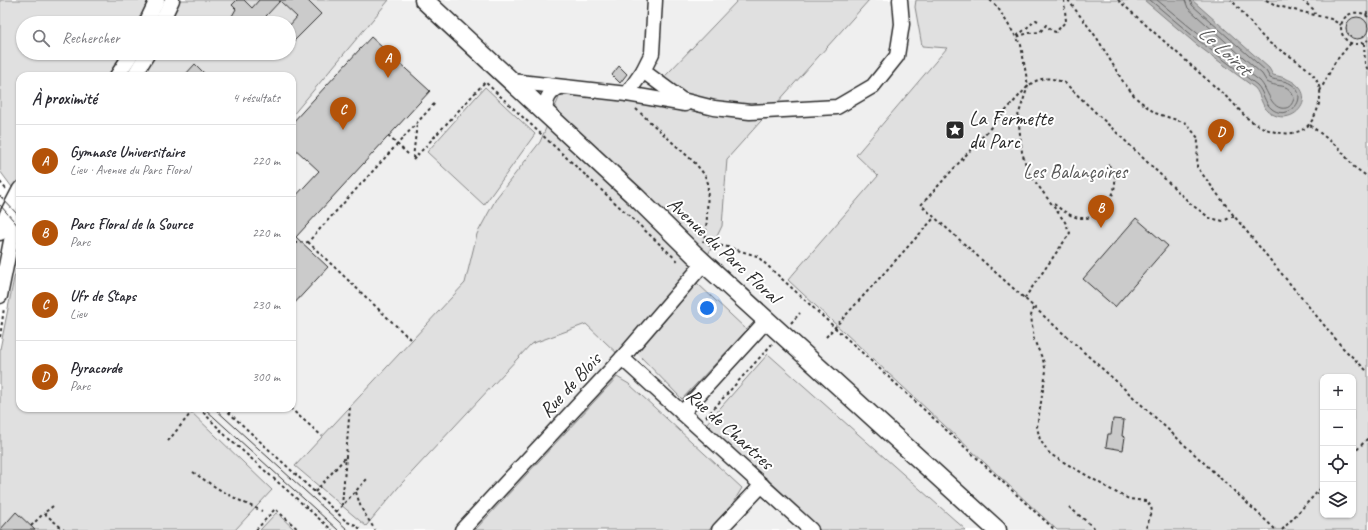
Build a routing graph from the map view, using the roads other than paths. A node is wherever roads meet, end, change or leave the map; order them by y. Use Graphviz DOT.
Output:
graph roads {
  1 [pos="157,0"];
  2 [pos="172,0"];
  3 [pos="424,0"];
  4 [pos="656,0"];
  5 [pos="900,0"];
  6 [pos="149,16"];
  7 [pos="164,16"];
  8 [pos="127,60"];
  9 [pos="144,60"];
  10 [pos="120,72"];
  11 [pos="136,72"];
  12 [pos="643,72"];
  13 [pos="512,81"];
  14 [pos="560,87"];
  15 [pos="627,94"];
  16 [pos="714,108"];
  17 [pos="545,114"];
  18 [pos="16,197"];
  19 [pos="16,226"];
  20 [pos="0,233"];
  21 [pos="702,255"];
  22 [pos="0,296"];
  23 [pos="767,320"];
  24 [pos="622,358"];
  25 [pos="682,413"];
  26 [pos="762,485"];
  27 [pos="462,530"];
  28 [pos="719,530"];
  29 [pos="811,530"];
  30 [pos="997,530"];
  1 -- 6 [label="street"];
  2 -- 7 [label="street"];
  3 -- 13 [label="main road, Avenue du Parc Floral"];
  4 -- 12 [label="street"];
  5 -- 16 [label="street"];
  8 -- 10 [label="street"];
  9 -- 11 [label="street"];
  12 -- 15 [label="street"];
  12 -- 16 [label="street"];
  13 -- 14 [label="street"];
  13 -- 17 [label="main road, Avenue du Parc Floral"];
  14 -- 15 [label="street"];
  14 -- 17 [label="street"];
  15 -- 16 [label="street"];
  17 -- 21 [label="main road, Avenue du Parc Floral"];
  18 -- 20 [label="street"];
  19 -- 22 [label="street"];
  21 -- 23 [label="main road, Avenue du Parc Floral"];
  21 -- 24 [label="street, Rue de Blois"];
  23 -- 25 [label="street"];
  23 -- 30 [label="main road, Avenue du Parc Floral"];
  24 -- 25 [label="street, Rue de Chartres"];
  24 -- 27 [label="street, Rue de Blois"];
  25 -- 26 [label="street, Rue de Chartres"];
  26 -- 28 [label="street"];
  26 -- 29 [label="street, Rue de Chartres"];
}
